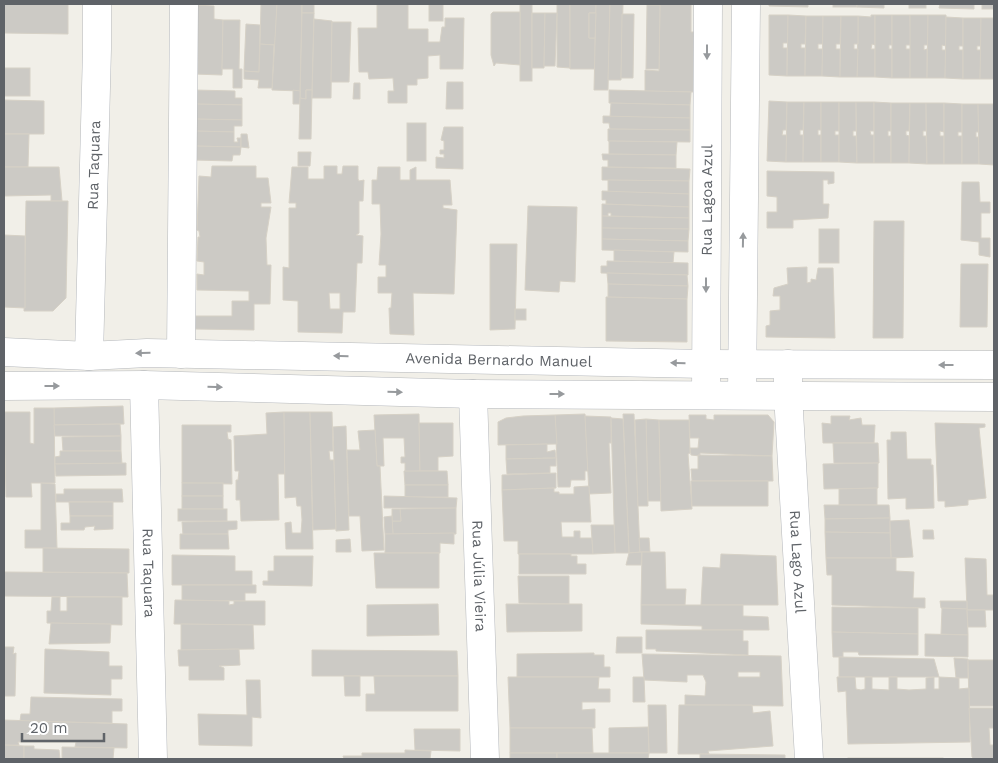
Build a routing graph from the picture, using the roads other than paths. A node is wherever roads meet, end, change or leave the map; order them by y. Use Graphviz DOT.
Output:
graph roads {
  1 [pos="97,4"];
  2 [pos="184,4"];
  3 [pos="708,4"];
  4 [pos="746,4"];
  5 [pos="4,352"];
  6 [pos="181,354"];
  7 [pos="89,356"];
  8 [pos="370,357"];
  9 [pos="705,364"];
  10 [pos="741,364"];
  11 [pos="788,364"];
  12 [pos="994,365"];
  13 [pos="144,385"];
  14 [pos="4,386"];
  15 [pos="368,392"];
  16 [pos="473,394"];
  17 [pos="742,394"];
  18 [pos="788,394"];
  19 [pos="706,395"];
  20 [pos="994,397"];
  21 [pos="153,759"];
  22 [pos="485,759"];
  23 [pos="809,759"];
  1 -- 7 [label="street, Rua Taquara"];
  2 -- 6 [label="street"];
  3 -- 9 [label="street, Rua Lagoa Azul, one-way"];
  10 -- 4 [label="street, one-way"];
  5 -- 7 [label="street, Avenida Bernardo Manuel"];
  6 -- 7 [label="street, Avenida Bernardo Manuel, one-way"];
  8 -- 6 [label="street, Avenida Bernardo Manuel, one-way"];
  9 -- 8 [label="street, Avenida Bernardo Manuel, one-way"];
  8 -- 15 [label="street"];
  9 -- 10 [label="street, Avenida Bernardo Manuel"];
  9 -- 19 [label="street, Rua Lagoa Azul"];
  10 -- 11 [label="street, Avenida Bernardo Manuel"];
  10 -- 17 [label="street"];
  12 -- 11 [label="street, Avenida Bernardo Manuel, one-way"];
  11 -- 18 [label="street, Rua Lago Azul"];
  14 -- 13 [label="street, one-way"];
  13 -- 15 [label="street, one-way"];
  13 -- 21 [label="street, Rua Taquara"];
  15 -- 16 [label="street, one-way"];
  16 -- 19 [label="street, one-way"];
  16 -- 22 [label="street, Rua Júlia Vieira"];
  17 -- 18 [label="street"];
  17 -- 19 [label="street"];
  18 -- 20 [label="street"];
  18 -- 23 [label="street, Rua Lago Azul"];
}
